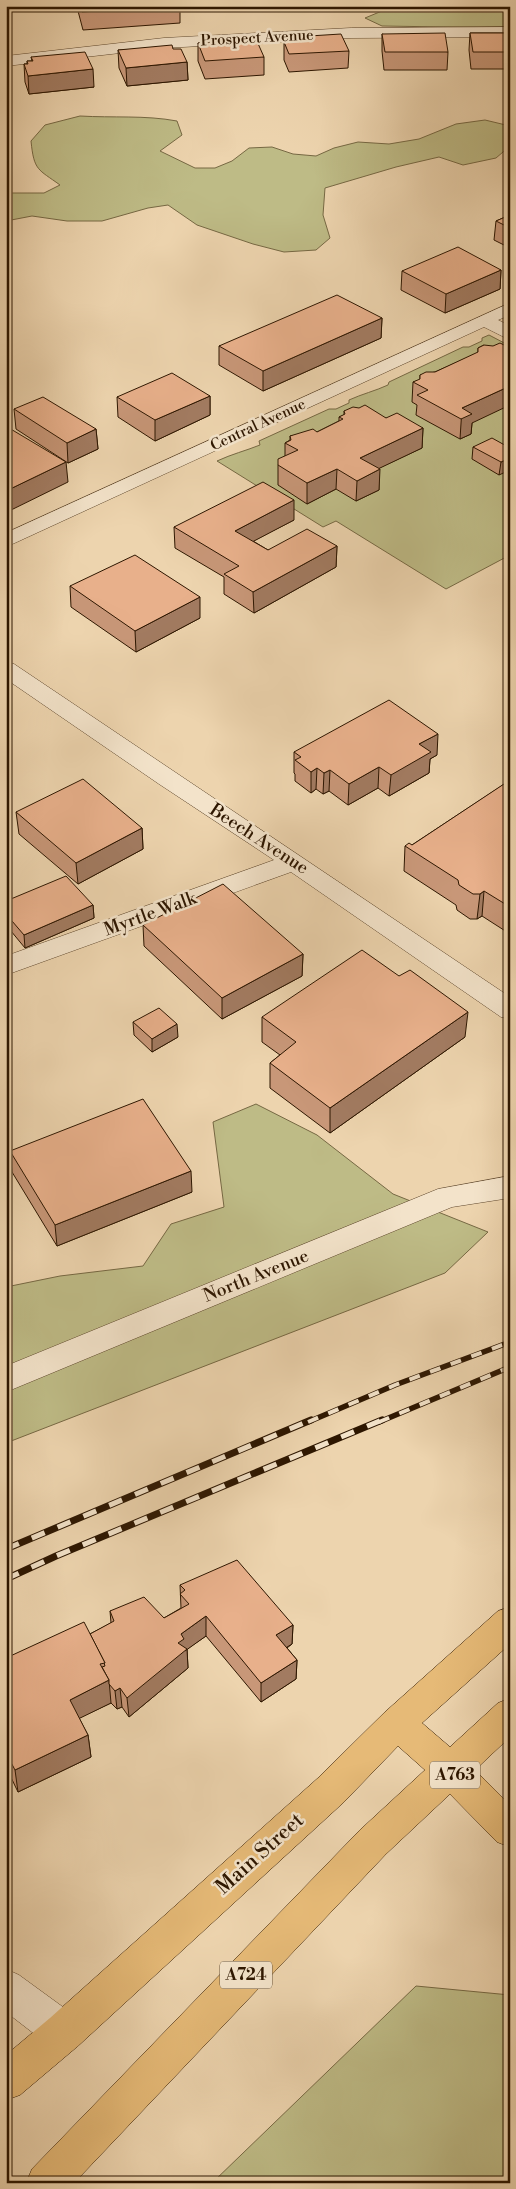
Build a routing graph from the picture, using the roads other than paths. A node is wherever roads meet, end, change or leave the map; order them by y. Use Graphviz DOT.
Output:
graph roads {
  1 [pos="510,32"];
  2 [pos="6,61"];
  3 [pos="510,308"];
  4 [pos="484,320"];
  5 [pos="510,334"];
  6 [pos="6,542"];
  7 [pos="6,669"];
  8 [pos="294,862"];
  9 [pos="6,966"];
  10 [pos="510,1010"];
  11 [pos="510,1187"];
  12 [pos="6,1379"];
  13 [pos="510,1622"];
  14 [pos="510,1714"];
  15 [pos="397,1723"];
  16 [pos="450,1770"];
  17 [pos="510,1830"];
  18 [pos="6,1988"];
  19 [pos="64,2032"];
  20 [pos="6,2082"];
  21 [pos="46,2183"];
  1 -- 2 [label="street, Prospect Avenue"];
  3 -- 4 [label="street, Central Avenue"];
  4 -- 5 [label="street"];
  4 -- 6 [label="street, Central Avenue"];
  7 -- 8 [label="street, Beech Avenue"];
  8 -- 9 [label="street, Myrtle Walk"];
  8 -- 10 [label="street, Beech Avenue"];
  11 -- 12 [label="street, North Avenue"];
  13 -- 15 [label="main road, Main Street"];
  14 -- 16 [label="main road, A724"];
  15 -- 16 [label="main road, A763"];
  15 -- 19 [label="main road, Main Street"];
  16 -- 17 [label="main road, A763"];
  16 -- 21 [label="main road, A724"];
  18 -- 19 [label="street"];
  19 -- 20 [label="main road, Main Street"];
}
